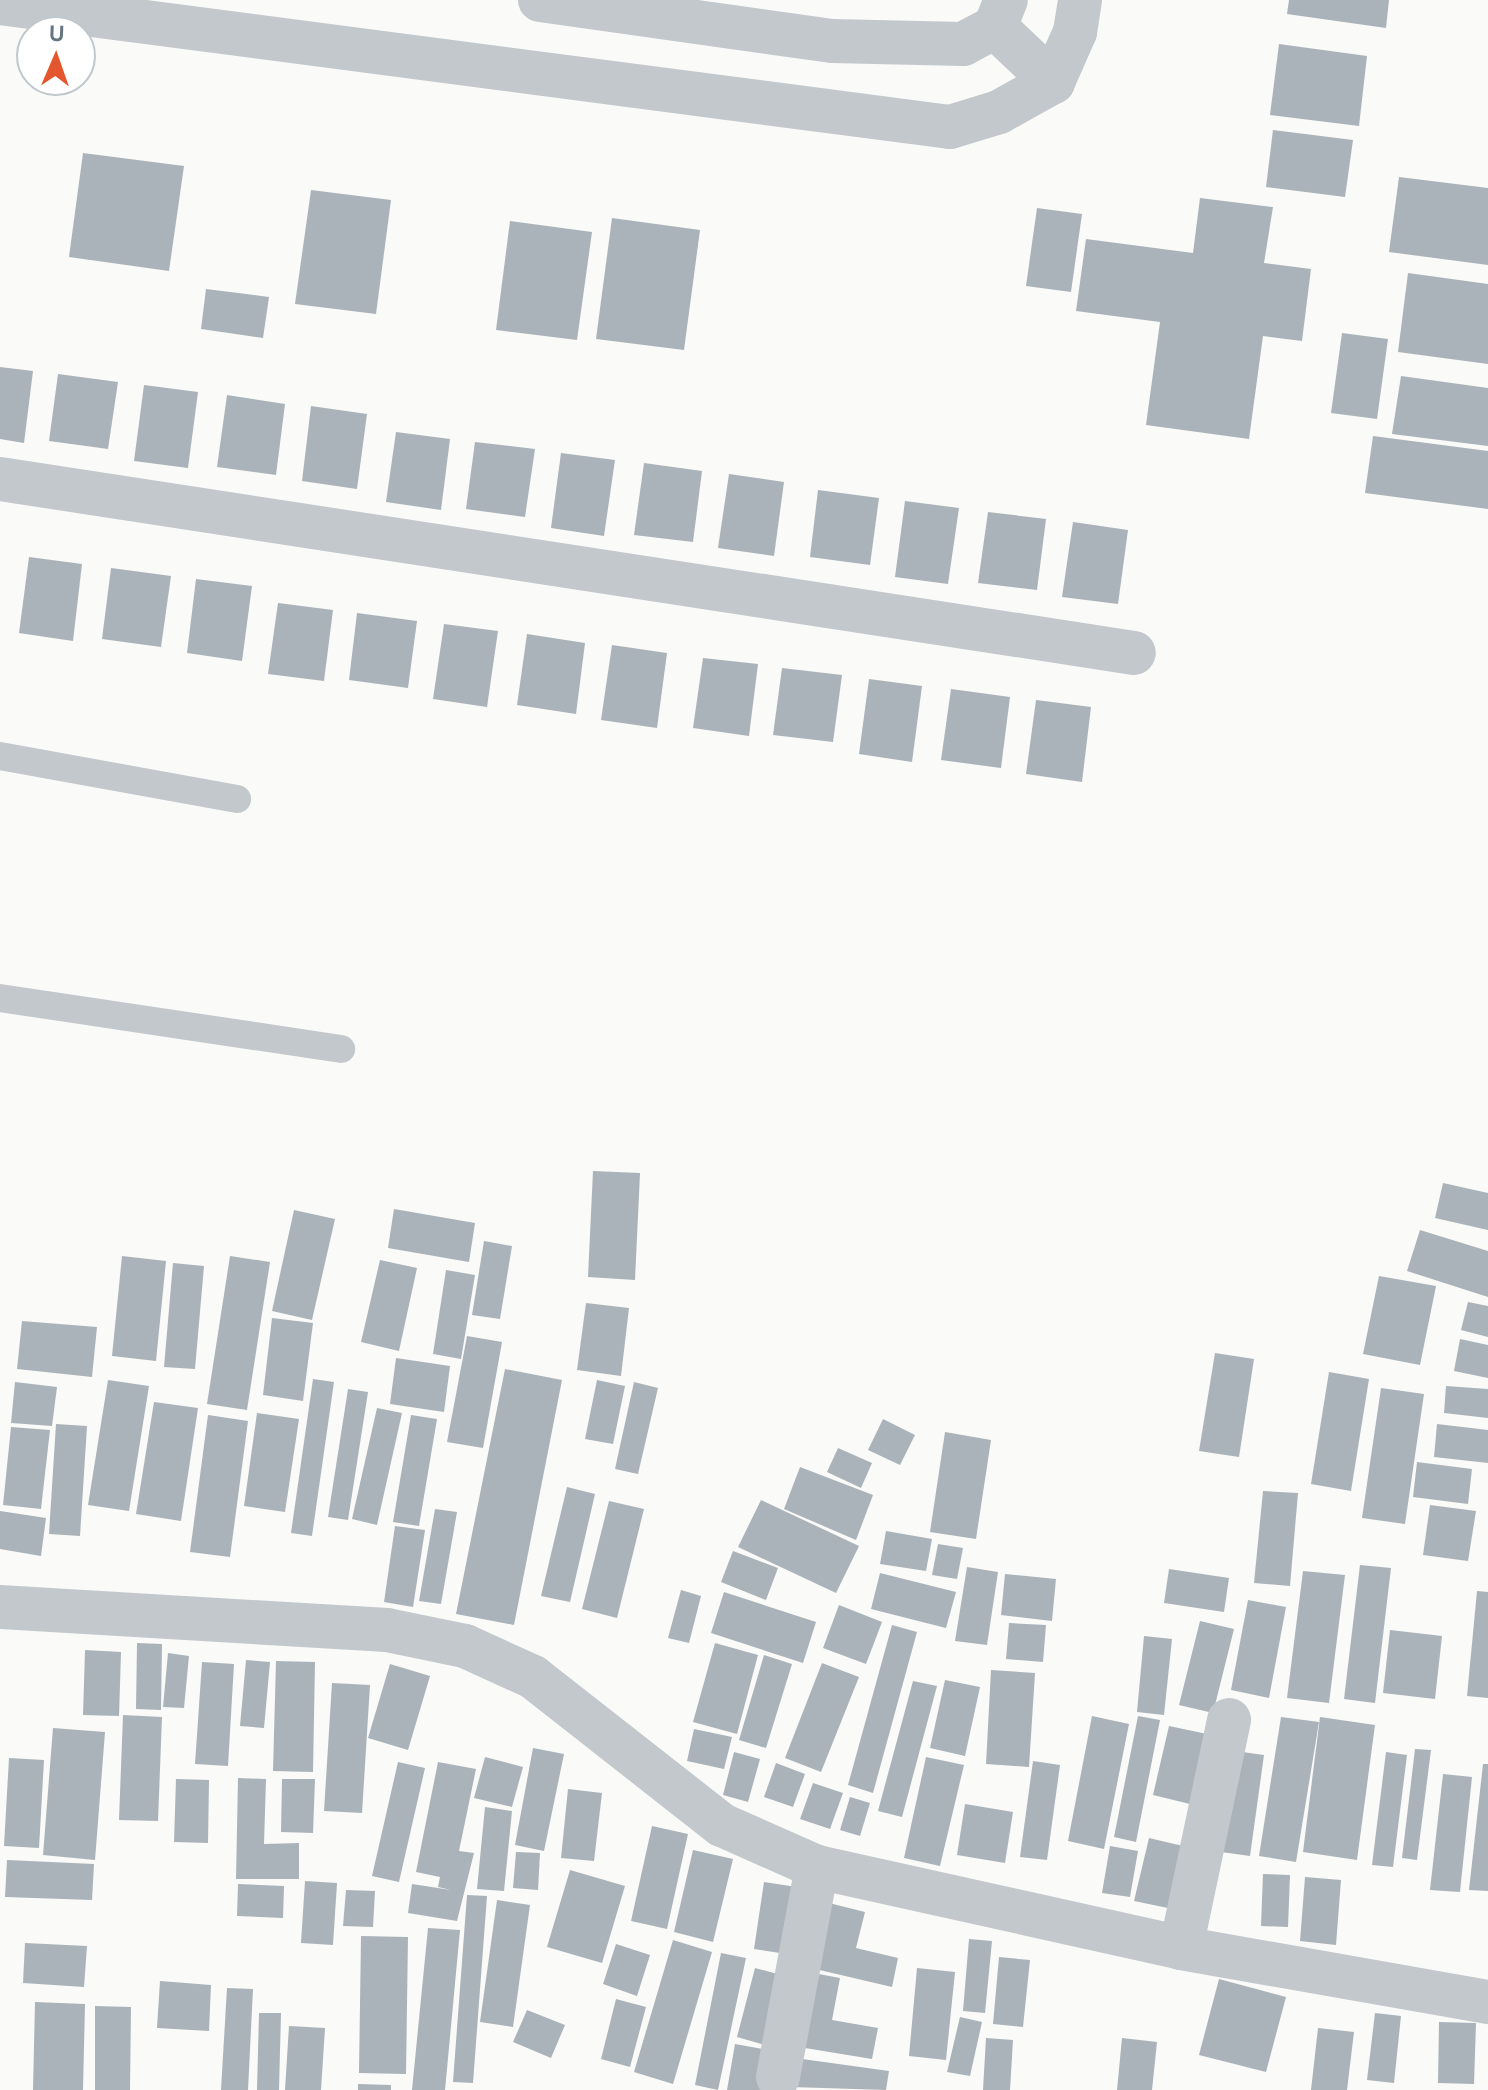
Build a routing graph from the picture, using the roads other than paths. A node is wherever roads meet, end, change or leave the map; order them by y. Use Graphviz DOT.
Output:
graph roads {
  1 [pos="540,0"];
  2 [pos="1080,0"];
  3 [pos="0,3"];
  4 [pos="1000,13"];
  5 [pos="1053,82"];
  6 [pos="0,479"];
  7 [pos="1134,653"];
  8 [pos="0,756"];
  9 [pos="237,799"];
  10 [pos="0,998"];
  11 [pos="341,1049"];
  12 [pos="0,1607"];
  13 [pos="1229,1720"];
  14 [pos="817,1867"];
  15 [pos="1181,1948"];
  16 [pos="1488,2002"];
  17 [pos="778,2077"];
  1 -- 4 [label="street"];
  2 -- 5 [label="street"];
  3 -- 5 [label="street"];
  4 -- 5 [label="street"];
  6 -- 7 [label="street"];
  8 -- 9 [label="lane"];
  10 -- 11 [label="lane"];
  12 -- 14 [label="street"];
  13 -- 15 [label="street"];
  14 -- 15 [label="street"];
  14 -- 17 [label="street"];
  15 -- 16 [label="street"];
}
